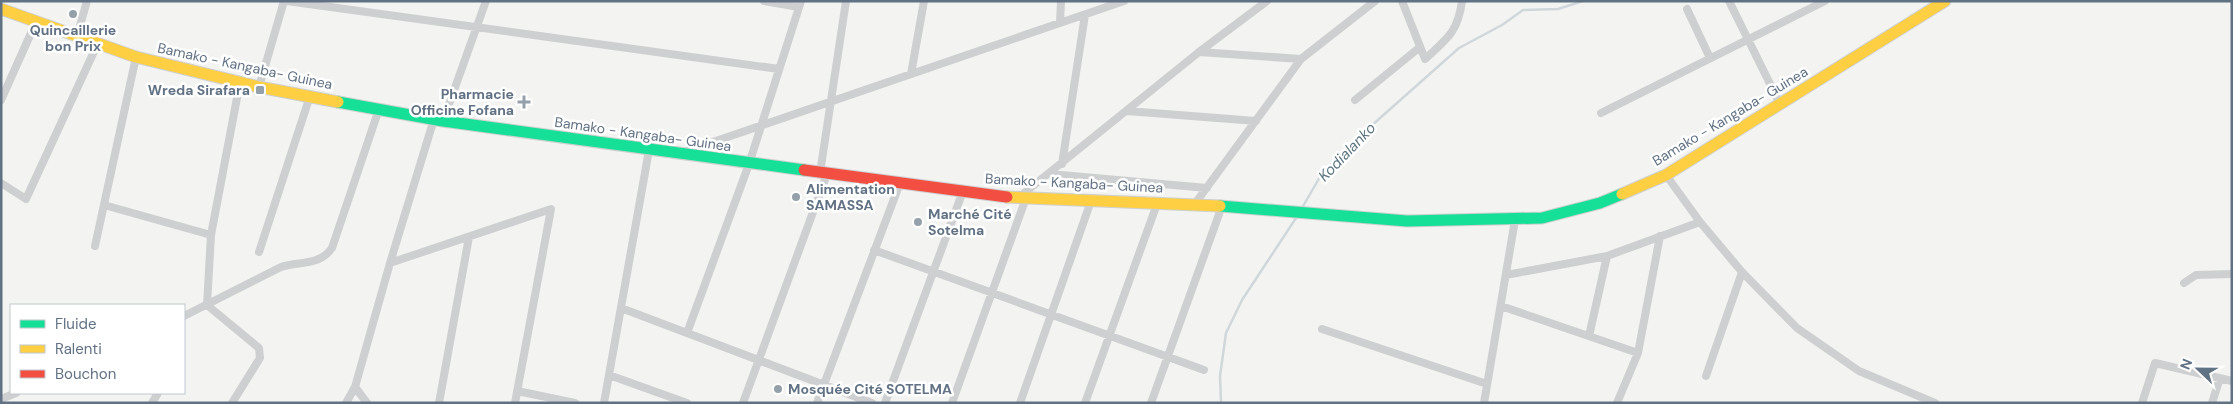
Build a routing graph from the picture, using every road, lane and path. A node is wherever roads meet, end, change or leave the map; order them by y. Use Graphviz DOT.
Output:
graph roads {
  1 [pos="87,1"];
  2 [pos="286,1"];
  3 [pos="486,1"];
  4 [pos="764,1"];
  5 [pos="846,1"];
  6 [pos="924,1"];
  7 [pos="1061,1"];
  8 [pos="1124,1"];
  9 [pos="1267,1"];
  10 [pos="1375,1"];
  11 [pos="1402,1"];
  12 [pos="1462,1"];
  13 [pos="1729,1"];
  14 [pos="1825,1"];
  15 [pos="1942,2"];
  16 [pos="800,4"];
  17 [pos="335,5"];
  18 [pos="3,7"];
  19 [pos="1687,9"];
  20 [pos="1085,14"];
  21 [pos="36,22"];
  22 [pos="1060,23"];
  23 [pos="477,27"];
  24 [pos="77,36"];
  25 [pos="1748,40"];
  26 [pos="98,43"];
  27 [pos="1420,47"];
  28 [pos="1199,52"];
  29 [pos="136,56"];
  30 [pos="1710,58"];
  31 [pos="1301,59"];
  32 [pos="779,69"];
  33 [pos="911,74"];
  34 [pos="240,82"];
  35 [pos="259,87"];
  36 [pos="310,96"];
  37 [pos="1,100"];
  38 [pos="1354,100"];
  39 [pos="830,102"];
  40 [pos="1780,104"];
  41 [pos="379,109"];
  42 [pos="1128,111"];
  43 [pos="1602,113"];
  44 [pos="438,120"];
  45 [pos="1256,121"];
  46 [pos="760,126"];
  47 [pos="649,150"];
  48 [pos="678,154"];
  49 [pos="749,164"];
  50 [pos="1062,164"];
  51 [pos="823,173"];
  52 [pos="1050,174"];
  53 [pos="1666,175"];
  54 [pos="1,183"];
  55 [pos="900,183"];
  56 [pos="1207,188"];
  57 [pos="963,191"];
  58 [pos="1022,198"];
  59 [pos="1091,201"];
  60 [pos="1157,204"];
  61 [pos="104,205"];
  62 [pos="1194,205"];
  63 [pos="1222,206"];
  64 [pos="1516,220"];
  65 [pos="1700,222"];
  66 [pos="211,235"];
  67 [pos="1660,236"];
  68 [pos="469,237"];
  69 [pos="94,246"];
  70 [pos="874,250"];
  71 [pos="258,252"];
  72 [pos="1607,256"];
  73 [pos="390,263"];
  74 [pos="933,272"];
  75 [pos="1742,272"];
  76 [pos="2232,274"];
  77 [pos="1506,275"];
  78 [pos="2184,283"];
  79 [pos="992,293"];
  80 [pos="207,305"];
  81 [pos="1501,306"];
  82 [pos="621,308"];
  83 [pos="1051,314"];
  84 [pos="185,316"];
  85 [pos="1322,328"];
  86 [pos="687,333"];
  87 [pos="1110,336"];
  88 [pos="1589,336"];
  89 [pos="1638,353"];
  90 [pos="1169,357"];
  91 [pos="758,360"];
  92 [pos="1204,370"];
  93 [pos="609,375"];
  94 [pos="1706,376"];
  95 [pos="2220,378"];
  96 [pos="2232,381"];
  97 [pos="1488,384"];
  98 [pos="824,385"];
  99 [pos="355,387"];
  100 [pos="517,391"];
  101 [pos="14,394"];
  102 [pos="664,399"];
  103 [pos="1,400"];
  104 [pos="232,403"];
  105 [pos="346,403"];
  106 [pos="367,403"];
  107 [pos="438,403"];
  108 [pos="515,403"];
  109 [pos="575,403"];
  110 [pos="604,403"];
  111 [pos="687,403"];
  112 [pos="743,403"];
  113 [pos="817,403"];
  114 [pos="872,403"];
  115 [pos="885,403"];
  116 [pos="952,403"];
  117 [pos="1020,403"];
  118 [pos="1085,403"];
  119 [pos="1151,403"];
  120 [pos="1484,403"];
  121 [pos="1617,403"];
  122 [pos="1935,403"];
  123 [pos="2142,403"];
  124 [pos="2212,403"];
  1 -- 24 [label="street"];
  2 -- 17 [label="street"];
  2 -- 35 [label="street"];
  3 -- 23 [label="street"];
  4 -- 16 [label="street"];
  5 -- 39 [label="street"];
  6 -- 33 [label="street"];
  7 -- 22 [label="street"];
  8 -- 20 [label="street"];
  9 -- 28 [label="street"];
  10 -- 31 [label="street"];
  11 -- 27 [label="street"];
  12 -- 27 [label="street"];
  13 -- 25 [label="street"];
  14 -- 25 [label="street"];
  15 -- 40 [label="main road, Bamako - Kangaba- Guinea"];
  16 -- 32 [label="street"];
  17 -- 23 [label="street"];
  18 -- 21 [label="main road, Bamako - Kangaba- Guinea"];
  19 -- 30 [label="street"];
  20 -- 22 [label="street"];
  20 -- 50 [label="street"];
  21 -- 24 [label="main road, Bamako - Kangaba- Guinea"];
  21 -- 37 [label="street"];
  22 -- 33 [label="street"];
  23 -- 32 [label="street"];
  23 -- 44 [label="street"];
  24 -- 26 [label="main road, Bamako - Kangaba- Guinea"];
  25 -- 30 [label="street"];
  25 -- 40 [label="street"];
  26 -- 29 [label="main road, Bamako - Kangaba- Guinea"];
  26 -- 54 [label="street"];
  27 -- 38 [label="street"];
  28 -- 31 [label="street"];
  28 -- 42 [label="street"];
  29 -- 34 [label="main road, Bamako - Kangaba- Guinea"];
  29 -- 61 [label="street"];
  30 -- 43 [label="street"];
  31 -- 45 [label="street"];
  32 -- 46 [label="street"];
  33 -- 39 [label="street"];
  34 -- 35 [label="main road, Bamako - Kangaba- Guinea"];
  34 -- 66 [label="street"];
  35 -- 36 [label="main road, Bamako - Kangaba- Guinea"];
  36 -- 41 [label="main road, Bamako - Kangaba- Guinea"];
  36 -- 71 [label="street"];
  39 -- 46 [label="street"];
  39 -- 51 [label="street"];
  40 -- 53 [label="main road, Bamako - Kangaba- Guinea"];
  41 -- 44 [label="main road, Bamako - Kangaba- Guinea"];
  41 -- 80 [label="street"];
  42 -- 45 [label="street"];
  42 -- 50 [label="street"];
  44 -- 47 [label="main road, Bamako - Kangaba- Guinea"];
  44 -- 73 [label="street"];
  45 -- 56 [label="street"];
  46 -- 48 [label="street"];
  46 -- 49 [label="street"];
  47 -- 48 [label="main road, Bamako - Kangaba- Guinea"];
  47 -- 82 [label="street"];
  48 -- 49 [label="main road, Bamako - Kangaba- Guinea"];
  49 -- 51 [label="main road, Bamako - Kangaba- Guinea"];
  49 -- 86 [label="street"];
  50 -- 52 [label="street"];
  51 -- 55 [label="main road, Bamako - Kangaba- Guinea"];
  51 -- 91 [label="street"];
  52 -- 56 [label="street"];
  52 -- 58 [label="street"];
  53 -- 64 [label="main road, Bamako - Kangaba- Guinea"];
  53 -- 65 [label="street"];
  55 -- 57 [label="main road, Bamako - Kangaba- Guinea"];
  55 -- 70 [label="street"];
  56 -- 62 [label="street"];
  57 -- 58 [label="main road, Bamako - Kangaba- Guinea"];
  57 -- 74 [label="street"];
  58 -- 59 [label="main road, Bamako - Kangaba- Guinea"];
  58 -- 79 [label="street"];
  59 -- 60 [label="main road, Bamako - Kangaba- Guinea"];
  59 -- 83 [label="street"];
  60 -- 62 [label="main road, Bamako - Kangaba- Guinea"];
  60 -- 87 [label="street"];
  61 -- 66 [label="street"];
  61 -- 69 [label="street"];
  62 -- 63 [label="main road, Bamako - Kangaba- Guinea"];
  63 -- 64 [label="main road, Bamako - Kangaba- Guinea"];
  63 -- 90 [label="street"];
  64 -- 77 [label="street"];
  65 -- 67 [label="street"];
  65 -- 75 [label="street"];
  66 -- 80 [label="street"];
  67 -- 72 [label="street"];
  67 -- 89 [label="street"];
  68 -- 73 [label="street"];
  68 -- 100 [label="street"];
  68 -- 107 [label="street"];
  70 -- 74 [label="street"];
  70 -- 98 [label="street"];
  72 -- 77 [label="street"];
  72 -- 88 [label="street"];
  73 -- 99 [label="street"];
  74 -- 79 [label="street"];
  74 -- 115 [label="street"];
  75 -- 94 [label="street"];
  75 -- 122 [label="street"];
  76 -- 78 [label="street"];
  77 -- 81 [label="street"];
  79 -- 83 [label="street"];
  79 -- 116 [label="street"];
  80 -- 84 [label="street"];
  80 -- 104 [label="street"];
  81 -- 88 [label="street"];
  81 -- 97 [label="street"];
  82 -- 86 [label="street"];
  82 -- 93 [label="street"];
  83 -- 87 [label="street"];
  83 -- 117 [label="street"];
  85 -- 97 [label="street"];
  86 -- 91 [label="street"];
  87 -- 90 [label="street"];
  87 -- 118 [label="street"];
  88 -- 89 [label="street"];
  89 -- 121 [label="street"];
  90 -- 92 [label="street"];
  90 -- 119 [label="street"];
  91 -- 98 [label="street"];
  91 -- 112 [label="street"];
  93 -- 102 [label="street"];
  93 -- 110 [label="street"];
  95 -- 96 [label="street"];
  95 -- 123 [label="street"];
  95 -- 124 [label="street"];
  97 -- 120 [label="street"];
  98 -- 113 [label="street"];
  98 -- 114 [label="street"];
  99 -- 105 [label="street"];
  99 -- 106 [label="street"];
  100 -- 108 [label="street"];
  100 -- 109 [label="street"];
  101 -- 103 [label="street"];
  102 -- 111 [label="street"];
}
